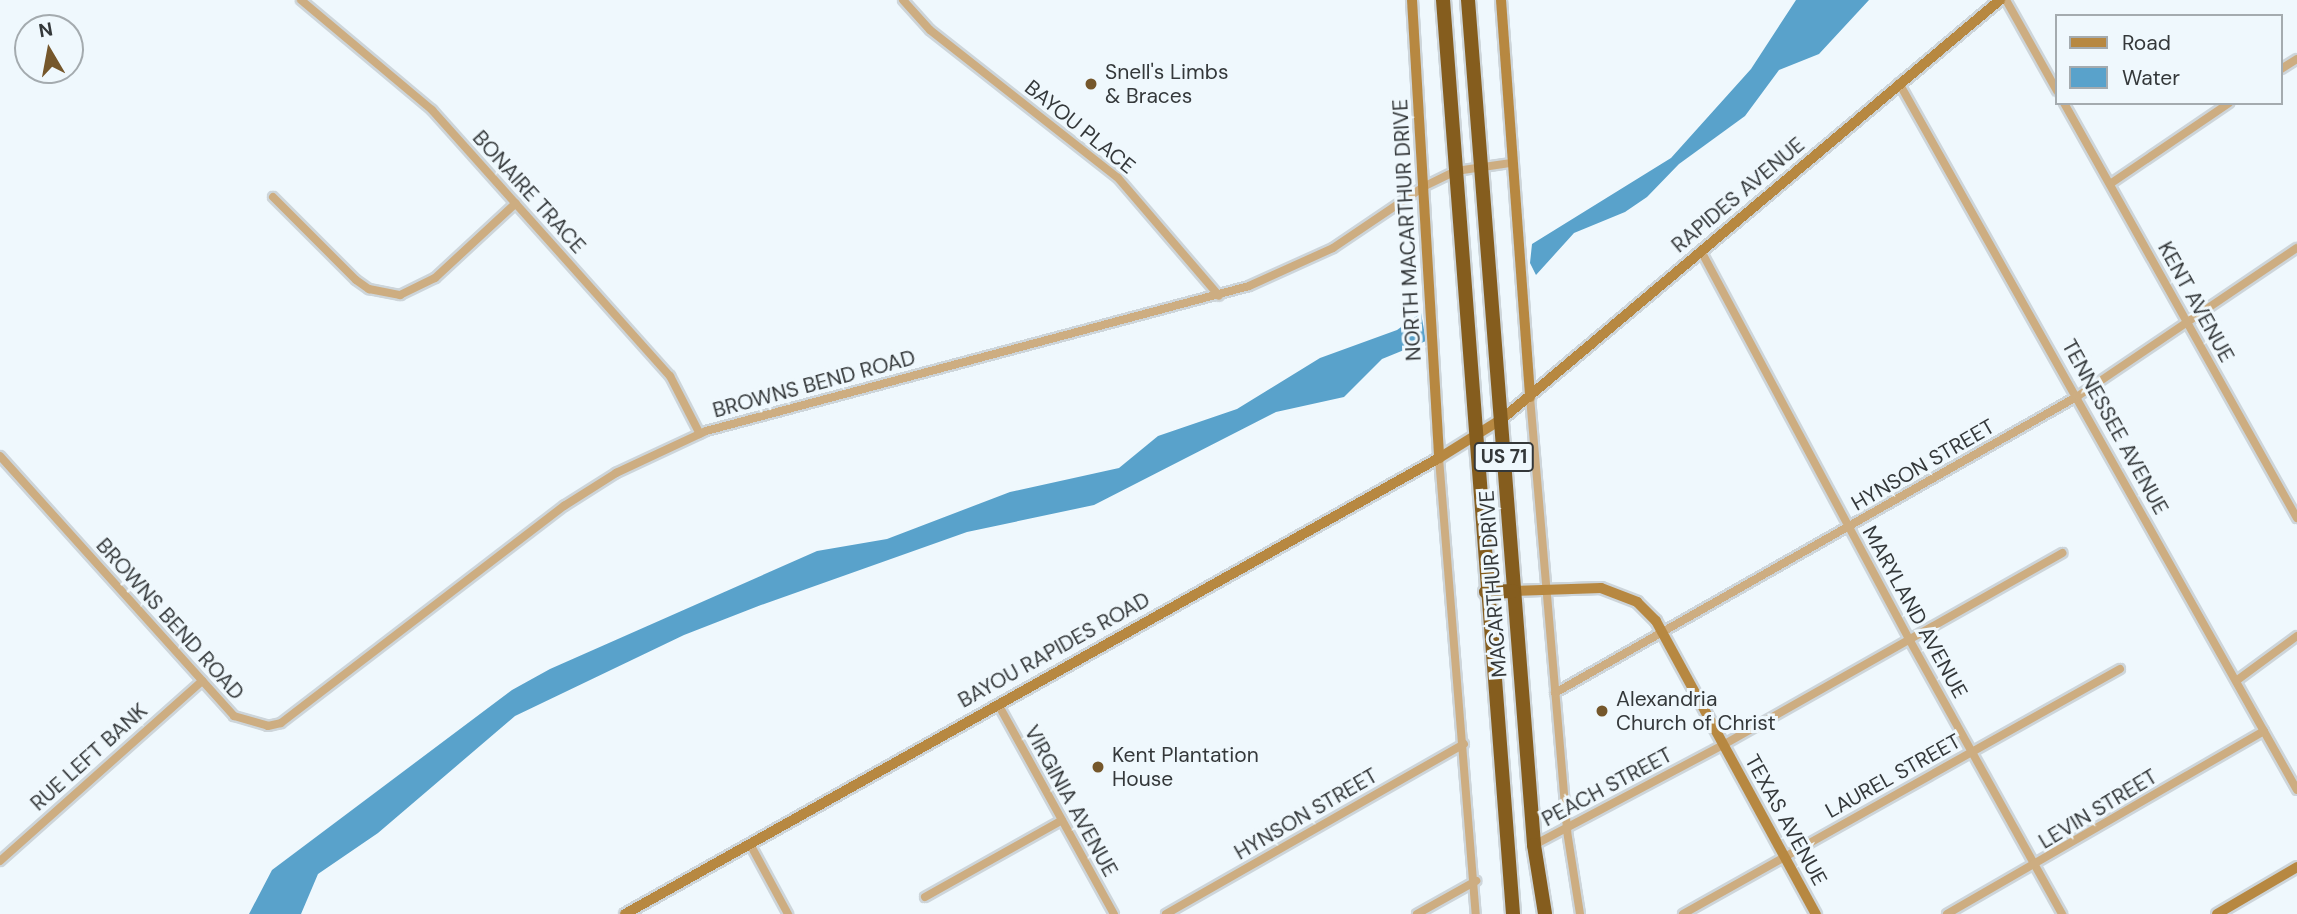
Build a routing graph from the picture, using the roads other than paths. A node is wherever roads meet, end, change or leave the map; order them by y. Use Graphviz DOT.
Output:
graph roads {
  1 [pos="301,0"];
  2 [pos="903,0"];
  3 [pos="1412,0"];
  4 [pos="1443,0"];
  5 [pos="1468,0"];
  6 [pos="1501,0"];
  7 [pos="1985,0"];
  8 [pos="2000,0"];
  9 [pos="2006,0"];
  10 [pos="1981,15"];
  11 [pos="1899,83"];
  12 [pos="2056,89"];
  13 [pos="2065,105"];
  14 [pos="2226,105"];
  15 [pos="1511,163"];
  16 [pos="1480,166"];
  17 [pos="1455,171"];
  18 [pos="2110,184"];
  19 [pos="1425,186"];
  20 [pos="273,197"];
  21 [pos="516,203"];
  22 [pos="2297,248"];
  23 [pos="1701,251"];
  24 [pos="1219,296"];
  25 [pos="2187,321"];
  26 [pos="2078,396"];
  27 [pos="1530,397"];
  28 [pos="1502,419"];
  29 [pos="700,434"];
  30 [pos="1475,436"];
  31 [pos="0,456"];
  32 [pos="1440,458"];
  33 [pos="2297,518"];
  34 [pos="1848,528"];
  35 [pos="2062,553"];
  36 [pos="1545,590"];
  37 [pos="1514,591"];
  38 [pos="1486,592"];
  39 [pos="1663,631"];
  40 [pos="2297,636"];
  41 [pos="1909,639"];
  42 [pos="2120,670"];
  43 [pos="202,681"];
  44 [pos="2236,681"];
  45 [pos="1555,693"];
  46 [pos="998,704"];
  47 [pos="2264,731"];
  48 [pos="1464,744"];
  49 [pos="1723,745"];
  50 [pos="1973,751"];
  51 [pos="2297,790"];
  52 [pos="1062,820"];
  53 [pos="1506,823"];
  54 [pos="1567,831"];
  55 [pos="750,844"];
  56 [pos="1534,845"];
  57 [pos="1784,856"];
  58 [pos="0,860"];
  59 [pos="2035,866"];
  60 [pos="2297,867"];
  61 [pos="1476,881"];
  62 [pos="925,898"];
  63 [pos="625,914"];
  64 [pos="788,914"];
  65 [pos="1114,914"];
  66 [pos="1166,914"];
  67 [pos="1417,914"];
  68 [pos="1476,914"];
  69 [pos="1506,914"];
  70 [pos="1513,914"];
  71 [pos="1545,914"];
  72 [pos="1580,914"];
  73 [pos="1683,914"];
  74 [pos="1816,914"];
  75 [pos="1947,914"];
  76 [pos="2062,914"];
  77 [pos="2217,914"];
  1 -- 21 [label="street, BONAIRE TRACE"];
  2 -- 24 [label="street, BAYOU PLACE"];
  3 -- 19 [label="main road, NORTH MACARTHUR DRIVE"];
  4 -- 17 [label="highway, MACARTHUR DRIVE / US 71"];
  5 -- 16 [label="highway, MACARTHUR DRIVE / US 71"];
  6 -- 15 [label="main road"];
  7 -- 10 [label="main road"];
  8 -- 10 [label="main road, RAPIDES AVENUE"];
  9 -- 12 [label="street"];
  10 -- 11 [label="main road, RAPIDES AVENUE"];
  11 -- 23 [label="main road, RAPIDES AVENUE"];
  11 -- 26 [label="street, TENNESSEE AVENUE"];
  13 -- 18 [label="street, KENT AVENUE"];
  14 -- 18 [label="street"];
  15 -- 16 [label="street, BROWNS BEND ROAD"];
  15 -- 27 [label="main road"];
  16 -- 17 [label="street, BROWNS BEND ROAD"];
  16 -- 28 [label="highway, MACARTHUR DRIVE / US 71"];
  17 -- 19 [label="street, BROWNS BEND ROAD"];
  17 -- 30 [label="highway, MACARTHUR DRIVE / US 71"];
  18 -- 25 [label="street, KENT AVENUE"];
  19 -- 24 [label="street, BROWNS BEND ROAD"];
  19 -- 32 [label="main road, NORTH MACARTHUR DRIVE"];
  20 -- 21 [label="street"];
  21 -- 29 [label="street, BONAIRE TRACE"];
  22 -- 25 [label="street, HYNSON STREET"];
  23 -- 27 [label="main road, RAPIDES AVENUE"];
  23 -- 34 [label="street, MARYLAND AVENUE"];
  24 -- 29 [label="street, BROWNS BEND ROAD"];
  25 -- 26 [label="street, HYNSON STREET"];
  25 -- 33 [label="street, KENT AVENUE"];
  26 -- 34 [label="street, HYNSON STREET"];
  26 -- 44 [label="street, TENNESSEE AVENUE"];
  27 -- 28 [label="main road, RAPIDES AVENUE"];
  27 -- 36 [label="street"];
  28 -- 30 [label="main road, BAYOU RAPIDES ROAD"];
  28 -- 37 [label="highway, MACARTHUR DRIVE / US 71"];
  29 -- 43 [label="street, BROWNS BEND ROAD"];
  30 -- 32 [label="main road, BAYOU RAPIDES ROAD"];
  30 -- 38 [label="highway, MACARTHUR DRIVE / US 71"];
  31 -- 43 [label="street, BROWNS BEND ROAD"];
  32 -- 46 [label="main road, BAYOU RAPIDES ROAD"];
  32 -- 48 [label="street, MACARTHUR DRIVE"];
  34 -- 39 [label="street, HYNSON STREET"];
  34 -- 41 [label="street, MARYLAND AVENUE"];
  35 -- 41 [label="street, PEACH STREET"];
  36 -- 37 [label="main road, TEXAS AVENUE"];
  36 -- 39 [label="main road, TEXAS AVENUE"];
  36 -- 45 [label="street"];
  37 -- 38 [label="highway"];
  37 -- 56 [label="highway, MACARTHUR DRIVE / US 71"];
  38 -- 53 [label="highway, MACARTHUR DRIVE / US 71"];
  39 -- 45 [label="street, HYNSON STREET"];
  39 -- 49 [label="main road, TEXAS AVENUE"];
  40 -- 44 [label="street"];
  41 -- 49 [label="street, PEACH STREET"];
  41 -- 50 [label="street, MARYLAND AVENUE"];
  42 -- 50 [label="street, LAUREL STREET"];
  43 -- 58 [label="street, RUE LEFT BANK"];
  44 -- 47 [label="street, TENNESSEE AVENUE"];
  45 -- 54 [label="street"];
  46 -- 52 [label="street, VIRGINIA AVENUE"];
  46 -- 55 [label="main road, BAYOU RAPIDES ROAD"];
  47 -- 51 [label="street, TENNESSEE AVENUE"];
  47 -- 59 [label="street, LEVIN STREET"];
  48 -- 61 [label="street, MACARTHUR DRIVE"];
  48 -- 66 [label="street, HYNSON STREET"];
  49 -- 54 [label="street, PEACH STREET"];
  49 -- 57 [label="main road, TEXAS AVENUE"];
  50 -- 57 [label="street, LAUREL STREET"];
  50 -- 59 [label="street, MARYLAND AVENUE"];
  52 -- 62 [label="street"];
  52 -- 65 [label="street, VIRGINIA AVENUE"];
  53 -- 69 [label="highway"];
  53 -- 70 [label="highway, MACARTHUR DRIVE / US 71"];
  54 -- 56 [label="street, PEACH STREET"];
  54 -- 72 [label="street"];
  55 -- 63 [label="main road, BAYOU RAPIDES ROAD"];
  55 -- 64 [label="street"];
  56 -- 71 [label="highway, MACARTHUR DRIVE / US 71"];
  57 -- 73 [label="street, LAUREL STREET"];
  57 -- 74 [label="main road, TEXAS AVENUE"];
  59 -- 75 [label="street, LEVIN STREET"];
  59 -- 76 [label="street, MARYLAND AVENUE"];
  60 -- 77 [label="main road"];
  61 -- 67 [label="street"];
  61 -- 68 [label="street, MACARTHUR DRIVE"];
}
